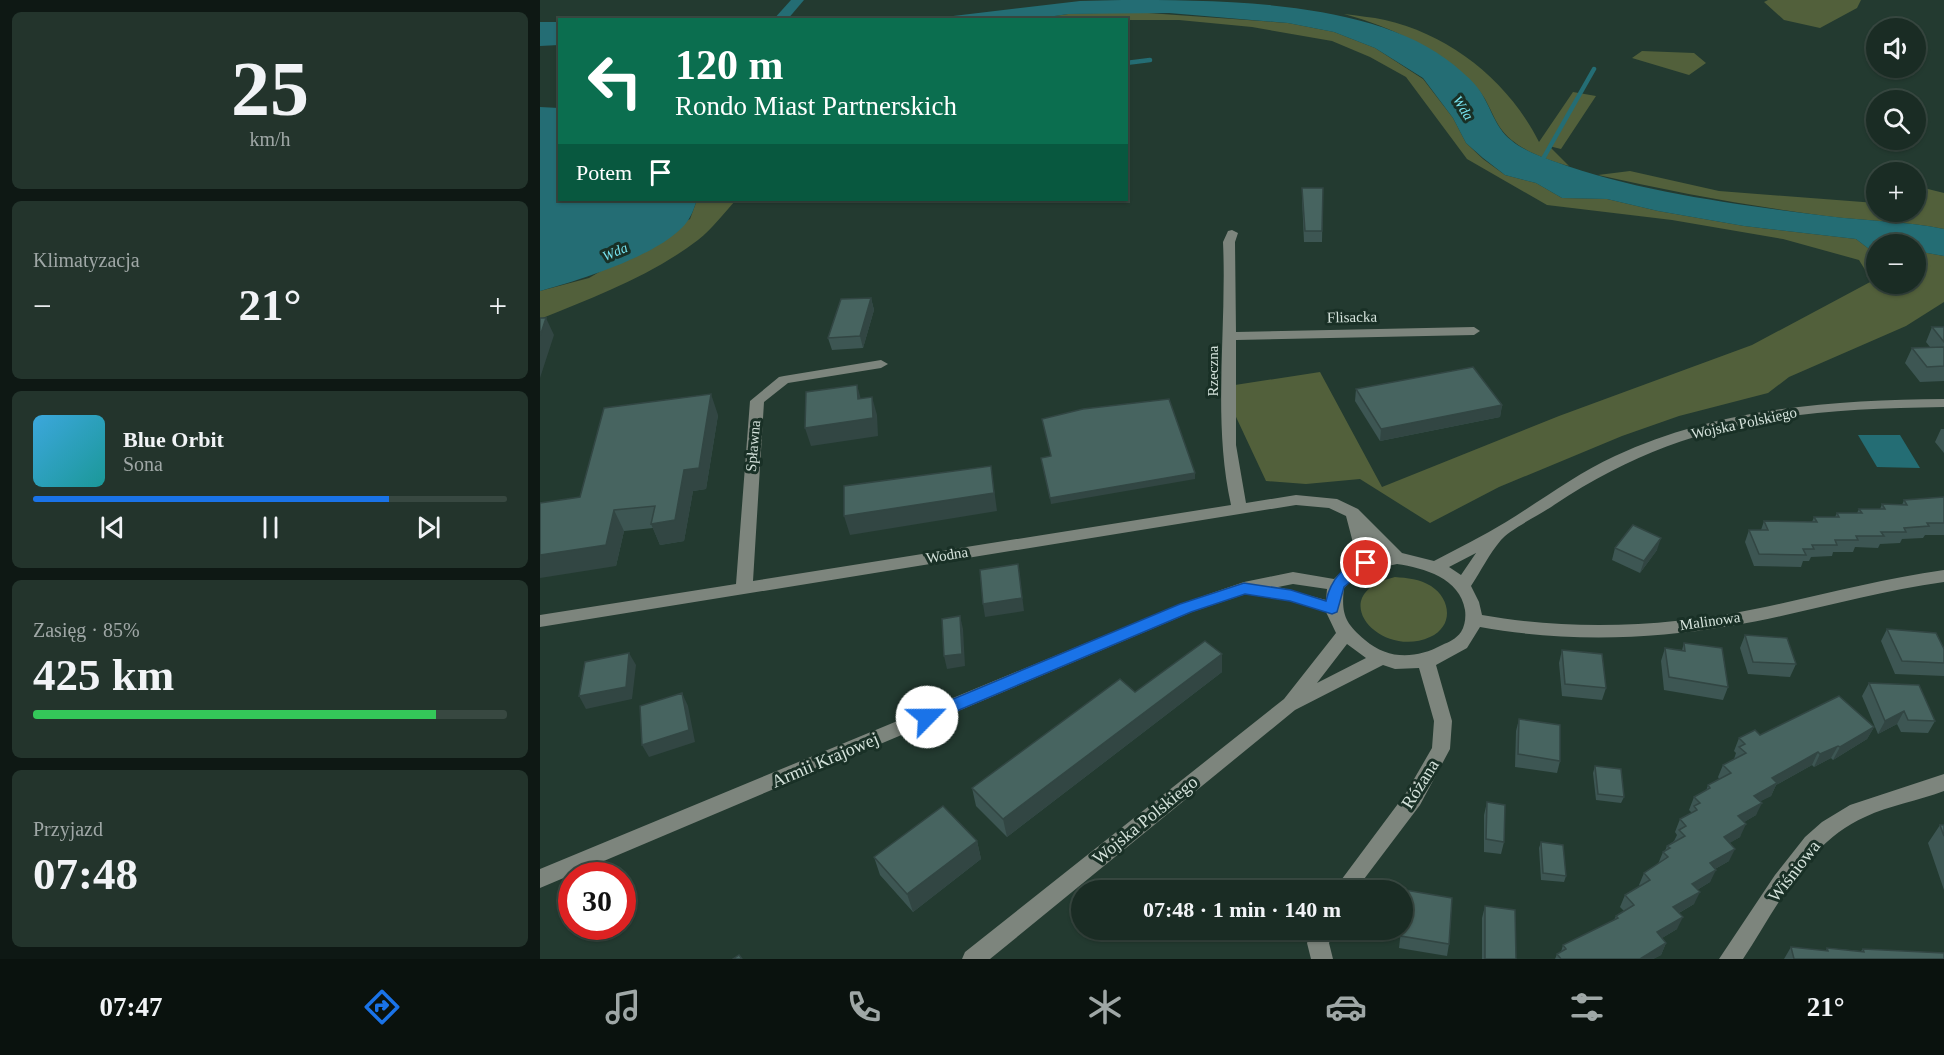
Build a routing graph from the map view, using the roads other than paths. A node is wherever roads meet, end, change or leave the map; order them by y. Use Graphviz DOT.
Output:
graph roads {
  1 [pos="1232,233"];
  2 [pos="1474,331"];
  3 [pos="1230,336"];
  4 [pos="881,364"];
  5 [pos="1944,403"];
  6 [pos="1239,508"];
  7 [pos="1353,513"];
  8 [pos="1497,534"];
  9 [pos="1397,558"];
  10 [pos="1366,563"];
  11 [pos="1436,567"];
  12 [pos="1942,580"];
  13 [pos="1337,585"];
  14 [pos="1462,586"];
  15 [pos="744,587"];
  16 [pos="1244,588"];
  17 [pos="1332,608"];
  18 [pos="1474,620"];
  19 [pos="540,621"];
  20 [pos="1344,635"];
  21 [pos="1381,658"];
  22 [pos="1426,661"];
  23 [pos="1289,705"];
  24 [pos="1944,782"];
  25 [pos="540,879"];
  26 [pos="1351,880"];
  27 [pos="973,959"];
  28 [pos="1730,959"];
  1 -- 3 [label="street, Rzeczna"];
  2 -- 3 [label="street, Flisacka"];
  3 -- 6 [label="street, Rzeczna"];
  4 -- 15 [label="street, Spławna"];
  5 -- 8 [label="street, Wojska Polskiego"];
  6 -- 7 [label="street, Wodna"];
  6 -- 15 [label="street, Wodna"];
  7 -- 9 [label="street, Wodna"];
  7 -- 10 [label="street"];
  8 -- 11 [label="street, Wojska Polskiego"];
  8 -- 14 [label="street, Wojska Polskiego"];
  9 -- 10 [label="street"];
  9 -- 11 [label="street"];
  10 -- 13 [label="street"];
  11 -- 14 [label="street"];
  12 -- 18 [label="street, Malinowa"];
  13 -- 16 [label="street, Armii Krajowej"];
  13 -- 17 [label="street"];
  14 -- 18 [label="street"];
  15 -- 19 [label="street, Wodna"];
  16 -- 17 [label="street, Armii Krajowej"];
  16 -- 25 [label="street, Armii Krajowej"];
  17 -- 20 [label="street"];
  18 -- 22 [label="street"];
  20 -- 21 [label="street"];
  20 -- 23 [label="street, Wojska Polskiego"];
  21 -- 22 [label="street"];
  21 -- 23 [label="street, Wojska Polskiego"];
  22 -- 26 [label="street, Różana"];
  23 -- 27 [label="street, Wojska Polskiego"];
  24 -- 28 [label="street, Wiśniowa"];
}
